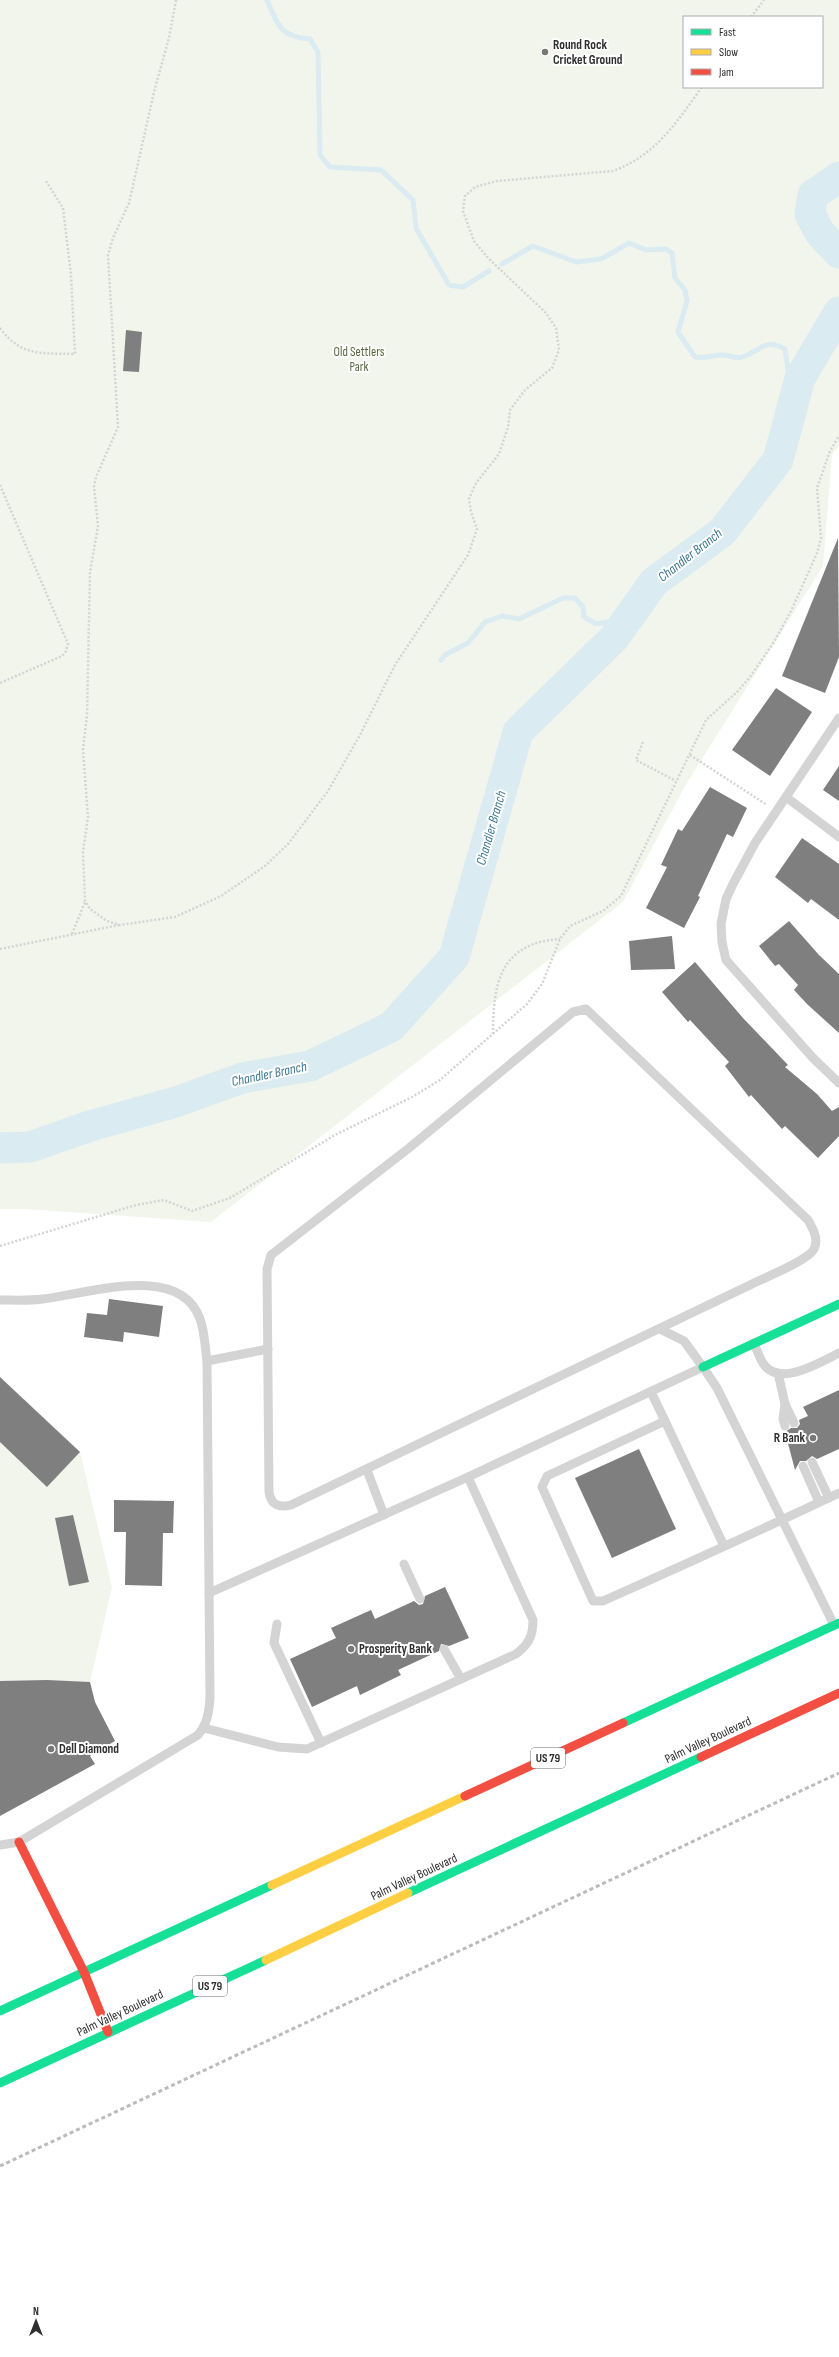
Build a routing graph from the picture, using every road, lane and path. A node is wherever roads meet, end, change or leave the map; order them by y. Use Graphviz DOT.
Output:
graph roads {
  1 [pos="176,0"];
  2 [pos="764,0"];
  3 [pos="752,16"];
  4 [pos="701,88"];
  5 [pos="46,181"];
  6 [pos="0,328"];
  7 [pos="839,436"];
  8 [pos="0,485"];
  9 [pos="0,683"];
  10 [pos="839,718"];
  11 [pos="644,742"];
  12 [pos="690,755"];
  13 [pos="676,781"];
  14 [pos="786,797"];
  15 [pos="777,811"];
  16 [pos="839,837"];
  17 [pos="85,901"];
  18 [pos="120,925"];
  19 [pos="72,935"];
  20 [pos="560,939"];
  21 [pos="0,949"];
  22 [pos="493,1034"];
  23 [pos="839,1084"];
  24 [pos="0,1246"];
  25 [pos="0,1300"];
  26 [pos="839,1304"];
  27 [pos="660,1329"];
  28 [pos="754,1343"];
  29 [pos="268,1349"];
  30 [pos="839,1353"];
  31 [pos="207,1361"];
  32 [pos="704,1367"];
  33 [pos="778,1373"];
  34 [pos="651,1392"];
  35 [pos="665,1421"];
  36 [pos="790,1424"];
  37 [pos="812,1462"];
  38 [pos="803,1466"];
  39 [pos="367,1470"];
  40 [pos="468,1478"];
  41 [pos="839,1493"];
  42 [pos="829,1498"];
  43 [pos="819,1502"];
  44 [pos="384,1515"];
  45 [pos="782,1520"];
  46 [pos="724,1546"];
  47 [pos="404,1564"];
  48 [pos="209,1593"];
  49 [pos="420,1599"];
  50 [pos="277,1624"];
  51 [pos="837,1624"];
  52 [pos="444,1649"];
  53 [pos="461,1679"];
  54 [pos="839,1694"];
  55 [pos="204,1728"];
  56 [pos="321,1743"];
  57 [pos="19,1842"];
  58 [pos="0,1845"];
  59 [pos="84,1972"];
  60 [pos="0,2011"];
  61 [pos="108,2032"];
  62 [pos="0,2083"];
  1 -- 17 [label="path"];
  2 -- 3 [label="path"];
  4 -- 18 [label="path"];
  5 -- 6 [label="path"];
  7 -- 12 [label="path"];
  8 -- 9 [label="path"];
  10 -- 14 [label="lane"];
  11 -- 13 [label="path"];
  12 -- 13 [label="path"];
  12 -- 15 [label="path"];
  13 -- 20 [label="path"];
  14 -- 15 [label="lane"];
  14 -- 16 [label="lane"];
  15 -- 23 [label="lane"];
  17 -- 18 [label="path"];
  17 -- 19 [label="path"];
  18 -- 19 [label="path"];
  19 -- 21 [label="path"];
  20 -- 22 [label="path"];
  20 -- 22 [label="path"];
  22 -- 24 [label="path"];
  25 -- 31 [label="lane"];
  26 -- 28 [label="main road"];
  27 -- 29 [label="lane"];
  27 -- 32 [label="lane"];
  27 -- 39 [label="lane"];
  28 -- 32 [label="main road"];
  28 -- 33 [label="lane"];
  29 -- 31 [label="lane"];
  29 -- 39 [label="lane"];
  30 -- 33 [label="lane"];
  31 -- 48 [label="lane"];
  32 -- 34 [label="lane"];
  32 -- 45 [label="lane"];
  33 -- 36 [label="lane"];
  34 -- 35 [label="lane"];
  34 -- 40 [label="lane"];
  35 -- 46 [label="lane"];
  35 -- 46 [label="lane"];
  37 -- 42 [label="lane"];
  38 -- 43 [label="lane"];
  39 -- 44 [label="lane"];
  40 -- 44 [label="lane"];
  40 -- 53 [label="lane"];
  41 -- 42 [label="lane"];
  42 -- 43 [label="lane"];
  43 -- 45 [label="lane"];
  44 -- 48 [label="lane"];
  45 -- 46 [label="lane"];
  45 -- 51 [label="lane"];
  47 -- 49 [label="lane"];
  48 -- 55 [label="lane"];
  50 -- 56 [label="lane"];
  51 -- 59 [label="main road, US 79"];
  52 -- 53 [label="lane"];
  53 -- 56 [label="lane"];
  54 -- 61 [label="main road, Palm Valley Boulevard / US 79"];
  55 -- 56 [label="lane"];
  55 -- 57 [label="lane"];
  57 -- 58 [label="lane"];
  57 -- 59 [label="main road"];
  59 -- 60 [label="main road, US 79"];
  59 -- 61 [label="main road"];
  61 -- 62 [label="main road, Palm Valley Boulevard / US 79"];
}
